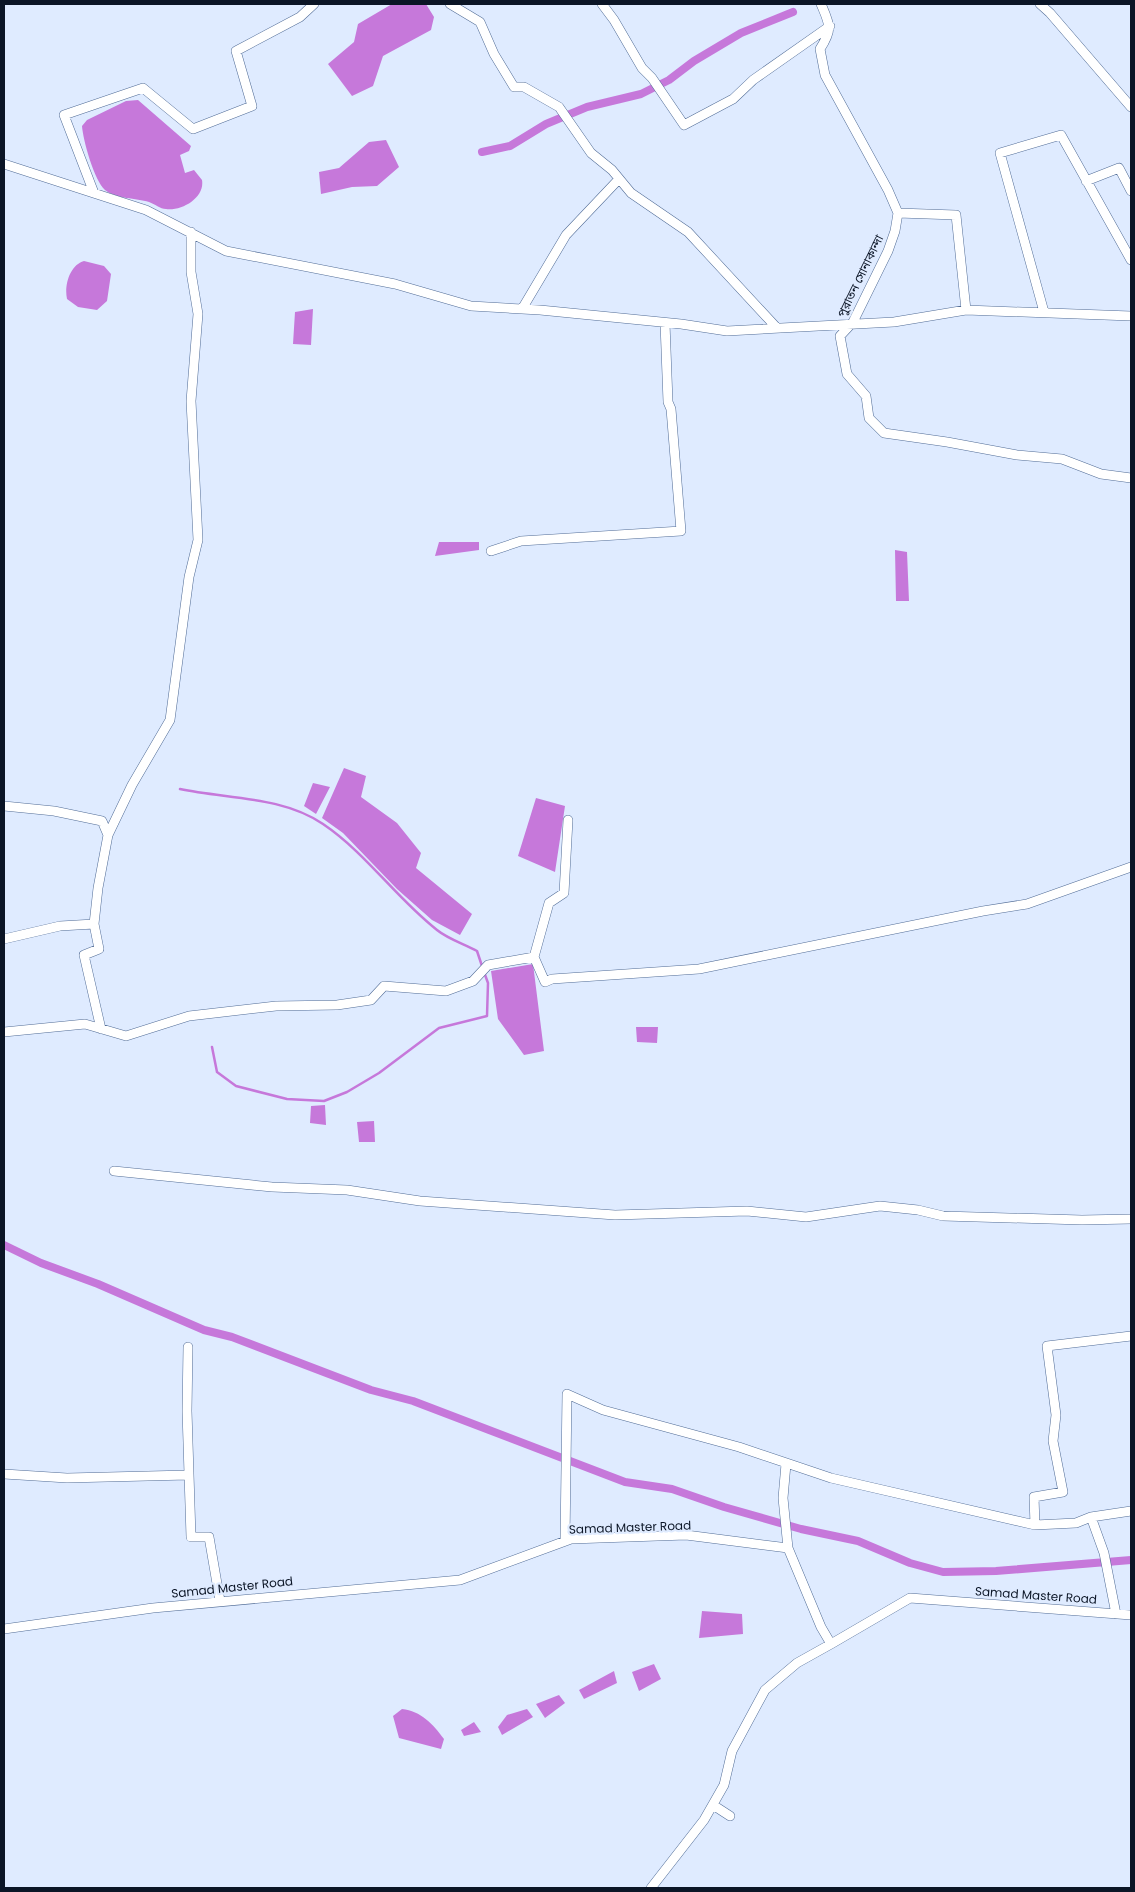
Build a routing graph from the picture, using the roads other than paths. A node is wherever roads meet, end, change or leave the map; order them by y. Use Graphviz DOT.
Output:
graph roads {
  1 [pos="314,4"];
  2 [pos="450,4"];
  3 [pos="602,4"];
  4 [pos="821,4"];
  5 [pos="1040,4"];
  6 [pos="830,26"];
  7 [pos="1131,107"];
  8 [pos="4,164"];
  9 [pos="619,179"];
  10 [pos="1086,181"];
  11 [pos="1131,191"];
  12 [pos="94,193"];
  13 [pos="898,213"];
  14 [pos="191,232"];
  15 [pos="1131,260"];
  16 [pos="522,309"];
  17 [pos="966,310"];
  18 [pos="1044,312"];
  19 [pos="1131,316"];
  20 [pos="853,322"];
  21 [pos="665,323"];
  22 [pos="776,327"];
  23 [pos="1131,478"];
  24 [pos="491,551"];
  25 [pos="4,806"];
  26 [pos="568,820"];
  27 [pos="108,835"];
  28 [pos="1131,867"];
  29 [pos="94,924"];
  30 [pos="4,940"];
  31 [pos="534,957"];
  32 [pos="101,1029"];
  33 [pos="4,1032"];
  34 [pos="114,1171"];
  35 [pos="1131,1219"];
  36 [pos="1131,1336"];
  37 [pos="188,1347"];
  38 [pos="786,1464"];
  39 [pos="4,1474"];
  40 [pos="188,1475"];
  41 [pos="1131,1511"];
  42 [pos="1091,1517"];
  43 [pos="1035,1525"];
  44 [pos="566,1541"];
  45 [pos="789,1544"];
  46 [pos="220,1601"];
  47 [pos="1116,1614"];
  48 [pos="1131,1615"];
  49 [pos="4,1629"];
  50 [pos="831,1644"];
  51 [pos="713,1805"];
  52 [pos="730,1816"];
  53 [pos="651,1888"];
  1 -- 12 [label="street"];
  2 -- 9 [label="street"];
  3 -- 6 [label="street"];
  4 -- 6 [label="street"];
  5 -- 7 [label="street"];
  6 -- 13 [label="street"];
  8 -- 12 [label="street"];
  9 -- 16 [label="street"];
  9 -- 22 [label="street"];
  10 -- 11 [label="street"];
  10 -- 15 [label="street"];
  10 -- 18 [label="street"];
  12 -- 14 [label="street"];
  13 -- 17 [label="street"];
  13 -- 20 [label="street, পুরাতন সোনাকান্দা"];
  14 -- 16 [label="street"];
  14 -- 27 [label="street"];
  16 -- 21 [label="street"];
  17 -- 18 [label="street"];
  17 -- 20 [label="street"];
  18 -- 19 [label="street"];
  20 -- 22 [label="street"];
  20 -- 23 [label="street, পুরাতন সোনাকান্দা"];
  21 -- 22 [label="street"];
  21 -- 24 [label="street"];
  25 -- 27 [label="street"];
  26 -- 31 [label="street"];
  27 -- 29 [label="street"];
  28 -- 31 [label="street"];
  29 -- 30 [label="street"];
  29 -- 32 [label="street"];
  31 -- 32 [label="street"];
  32 -- 33 [label="street"];
  34 -- 35 [label="street"];
  36 -- 43 [label="street"];
  37 -- 40 [label="street"];
  38 -- 43 [label="street"];
  38 -- 44 [label="street"];
  38 -- 45 [label="street"];
  39 -- 40 [label="street"];
  40 -- 46 [label="street"];
  41 -- 42 [label="street"];
  42 -- 43 [label="street"];
  42 -- 47 [label="street"];
  44 -- 45 [label="street, Samad Master Road"];
  44 -- 46 [label="street, Samad Master Road"];
  45 -- 50 [label="street"];
  46 -- 49 [label="street, Samad Master Road"];
  47 -- 48 [label="street, Samad Master Road"];
  47 -- 50 [label="street, Samad Master Road"];
  50 -- 51 [label="street, Samad Master Road"];
  51 -- 52 [label="street"];
  51 -- 53 [label="street, Samad Master Road"];
}
